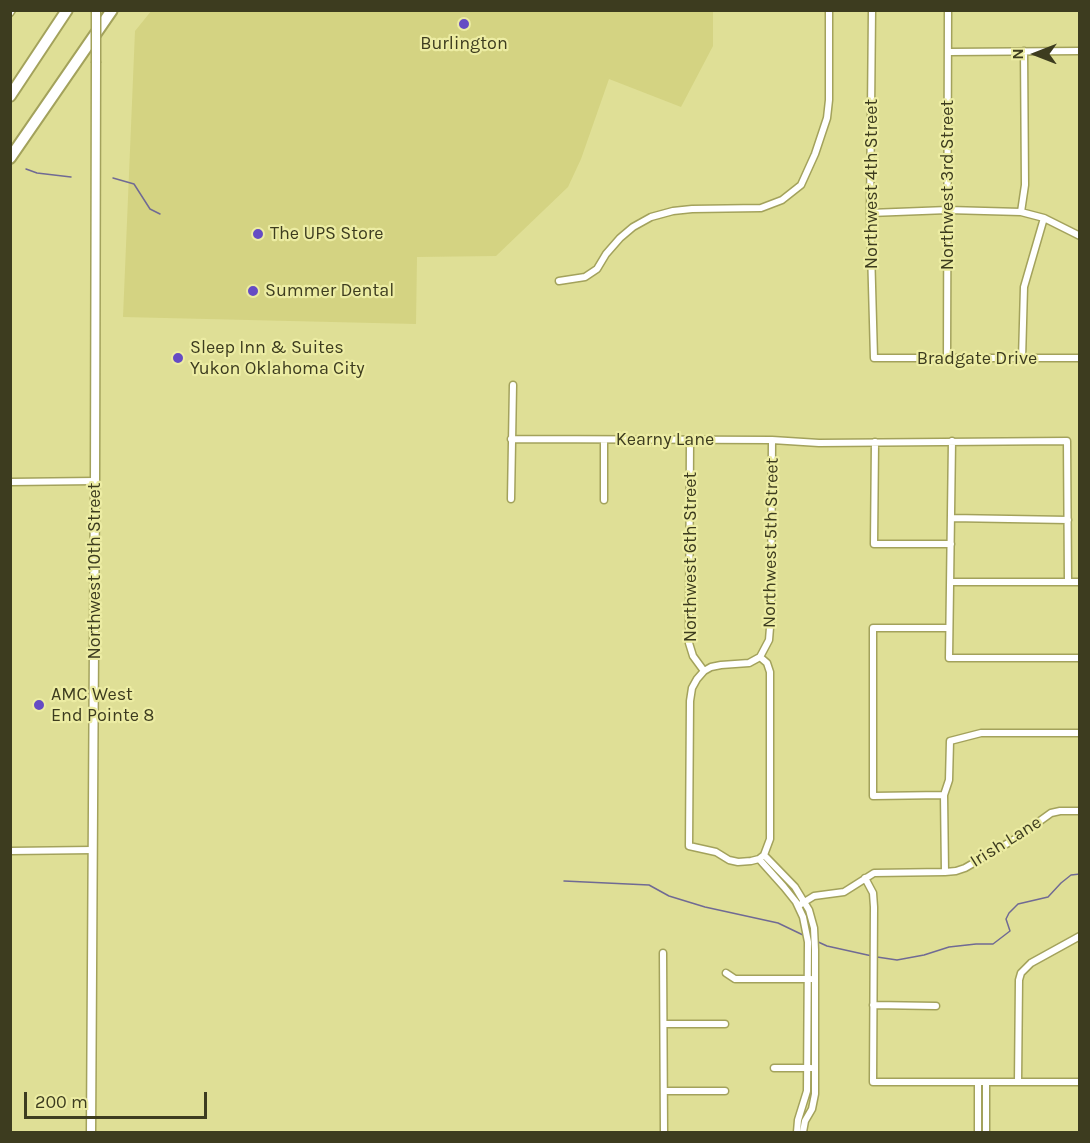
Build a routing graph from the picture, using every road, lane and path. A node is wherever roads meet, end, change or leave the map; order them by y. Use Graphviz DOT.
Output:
graph roads {
  1 [pos="68,10"];
  2 [pos="96,10"];
  3 [pos="112,10"];
  4 [pos="829,10"];
  5 [pos="872,10"];
  6 [pos="948,10"];
  7 [pos="1023,51"];
  8 [pos="1080,51"];
  9 [pos="949,52"];
  10 [pos="10,96"];
  11 [pos="10,158"];
  12 [pos="948,210"];
  13 [pos="1021,212"];
  14 [pos="870,213"];
  15 [pos="1044,218"];
  16 [pos="1080,236"];
  17 [pos="559,281"];
  18 [pos="874,358"];
  19 [pos="1080,358"];
  20 [pos="947,359"];
  21 [pos="1022,359"];
  22 [pos="513,385"];
  23 [pos="511,440"];
  24 [pos="604,440"];
  25 [pos="690,440"];
  26 [pos="772,440"];
  27 [pos="952,441"];
  28 [pos="875,442"];
  29 [pos="10,482"];
  30 [pos="96,482"];
  31 [pos="510,499"];
  32 [pos="604,500"];
  33 [pos="951,518"];
  34 [pos="1068,520"];
  35 [pos="951,544"];
  36 [pos="951,582"];
  37 [pos="1068,582"];
  38 [pos="1080,582"];
  39 [pos="949,628"];
  40 [pos="760,657"];
  41 [pos="1080,658"];
  42 [pos="704,671"];
  43 [pos="1080,733"];
  44 [pos="944,795"];
  45 [pos="1080,811"];
  46 [pos="93,850"];
  47 [pos="10,851"];
  48 [pos="762,857"];
  49 [pos="945,872"];
  50 [pos="865,878"];
  51 [pos="804,901"];
  52 [pos="798,906"];
  53 [pos="1080,936"];
  54 [pos="663,953"];
  55 [pos="726,974"];
  56 [pos="811,979"];
  57 [pos="873,1005"];
  58 [pos="936,1006"];
  59 [pos="663,1024"];
  60 [pos="725,1024"];
  61 [pos="774,1068"];
  62 [pos="811,1068"];
  63 [pos="1018,1082"];
  64 [pos="1080,1082"];
  65 [pos="978,1083"];
  66 [pos="986,1083"];
  67 [pos="663,1091"];
  68 [pos="725,1091"];
  69 [pos="92,1132"];
  70 [pos="664,1132"];
  71 [pos="797,1132"];
  72 [pos="803,1132"];
  73 [pos="978,1132"];
  74 [pos="986,1132"];
  1 -- 10 [label="highway"];
  2 -- 30 [label="main road, Northwest 10th Street, bridge"];
  3 -- 11 [label="highway"];
  4 -- 17 [label="street"];
  5 -- 14 [label="street, Northwest 4th Street"];
  6 -- 9 [label="street, Northwest 3rd Street"];
  7 -- 8 [label="street"];
  7 -- 9 [label="street"];
  7 -- 13 [label="street"];
  9 -- 12 [label="street, Northwest 3rd Street"];
  12 -- 13 [label="street"];
  12 -- 14 [label="street"];
  12 -- 20 [label="street, Northwest 3rd Street"];
  13 -- 15 [label="street"];
  14 -- 18 [label="street, Northwest 4th Street"];
  15 -- 16 [label="street"];
  15 -- 21 [label="street"];
  18 -- 20 [label="street, Bradgate Drive"];
  19 -- 21 [label="street, Bradgate Drive"];
  20 -- 21 [label="street, Bradgate Drive"];
  22 -- 23 [label="street"];
  23 -- 24 [label="street, Kearny Lane"];
  23 -- 31 [label="street"];
  24 -- 25 [label="street, Kearny Lane"];
  24 -- 32 [label="street"];
  25 -- 26 [label="street, Kearny Lane"];
  25 -- 42 [label="street, Northwest 6th Street"];
  26 -- 28 [label="street, Kearny Lane"];
  26 -- 40 [label="street, Northwest 5th Street"];
  27 -- 28 [label="street, Kearny Lane"];
  27 -- 33 [label="street"];
  27 -- 34 [label="street, Kearny Lane"];
  28 -- 35 [label="street"];
  29 -- 30 [label="street"];
  30 -- 46 [label="main road, Northwest 10th Street"];
  33 -- 34 [label="street"];
  33 -- 35 [label="street"];
  34 -- 37 [label="street"];
  35 -- 36 [label="street"];
  36 -- 37 [label="street"];
  36 -- 39 [label="street"];
  37 -- 38 [label="street"];
  39 -- 41 [label="street"];
  39 -- 44 [label="street"];
  40 -- 42 [label="street"];
  40 -- 48 [label="street"];
  42 -- 48 [label="street"];
  43 -- 44 [label="street"];
  44 -- 49 [label="street"];
  45 -- 49 [label="street, Irish Lane"];
  46 -- 47 [label="street"];
  46 -- 69 [label="main road, Northwest 10th Street"];
  48 -- 51 [label="street"];
  48 -- 52 [label="street"];
  49 -- 50 [label="street, Irish Lane"];
  50 -- 51 [label="street, Irish Lane"];
  50 -- 57 [label="street"];
  51 -- 52 [label="street, Irish Lane"];
  51 -- 56 [label="street"];
  52 -- 56 [label="street"];
  53 -- 63 [label="street"];
  54 -- 59 [label="street"];
  55 -- 56 [label="street"];
  56 -- 62 [label="street"];
  57 -- 58 [label="street"];
  57 -- 65 [label="street"];
  59 -- 60 [label="street"];
  59 -- 67 [label="street"];
  61 -- 62 [label="street"];
  62 -- 71 [label="street"];
  62 -- 72 [label="street"];
  63 -- 64 [label="street"];
  63 -- 66 [label="street"];
  65 -- 66 [label="street"];
  65 -- 73 [label="street"];
  66 -- 74 [label="street"];
  67 -- 68 [label="street"];
  67 -- 70 [label="street"];
}
